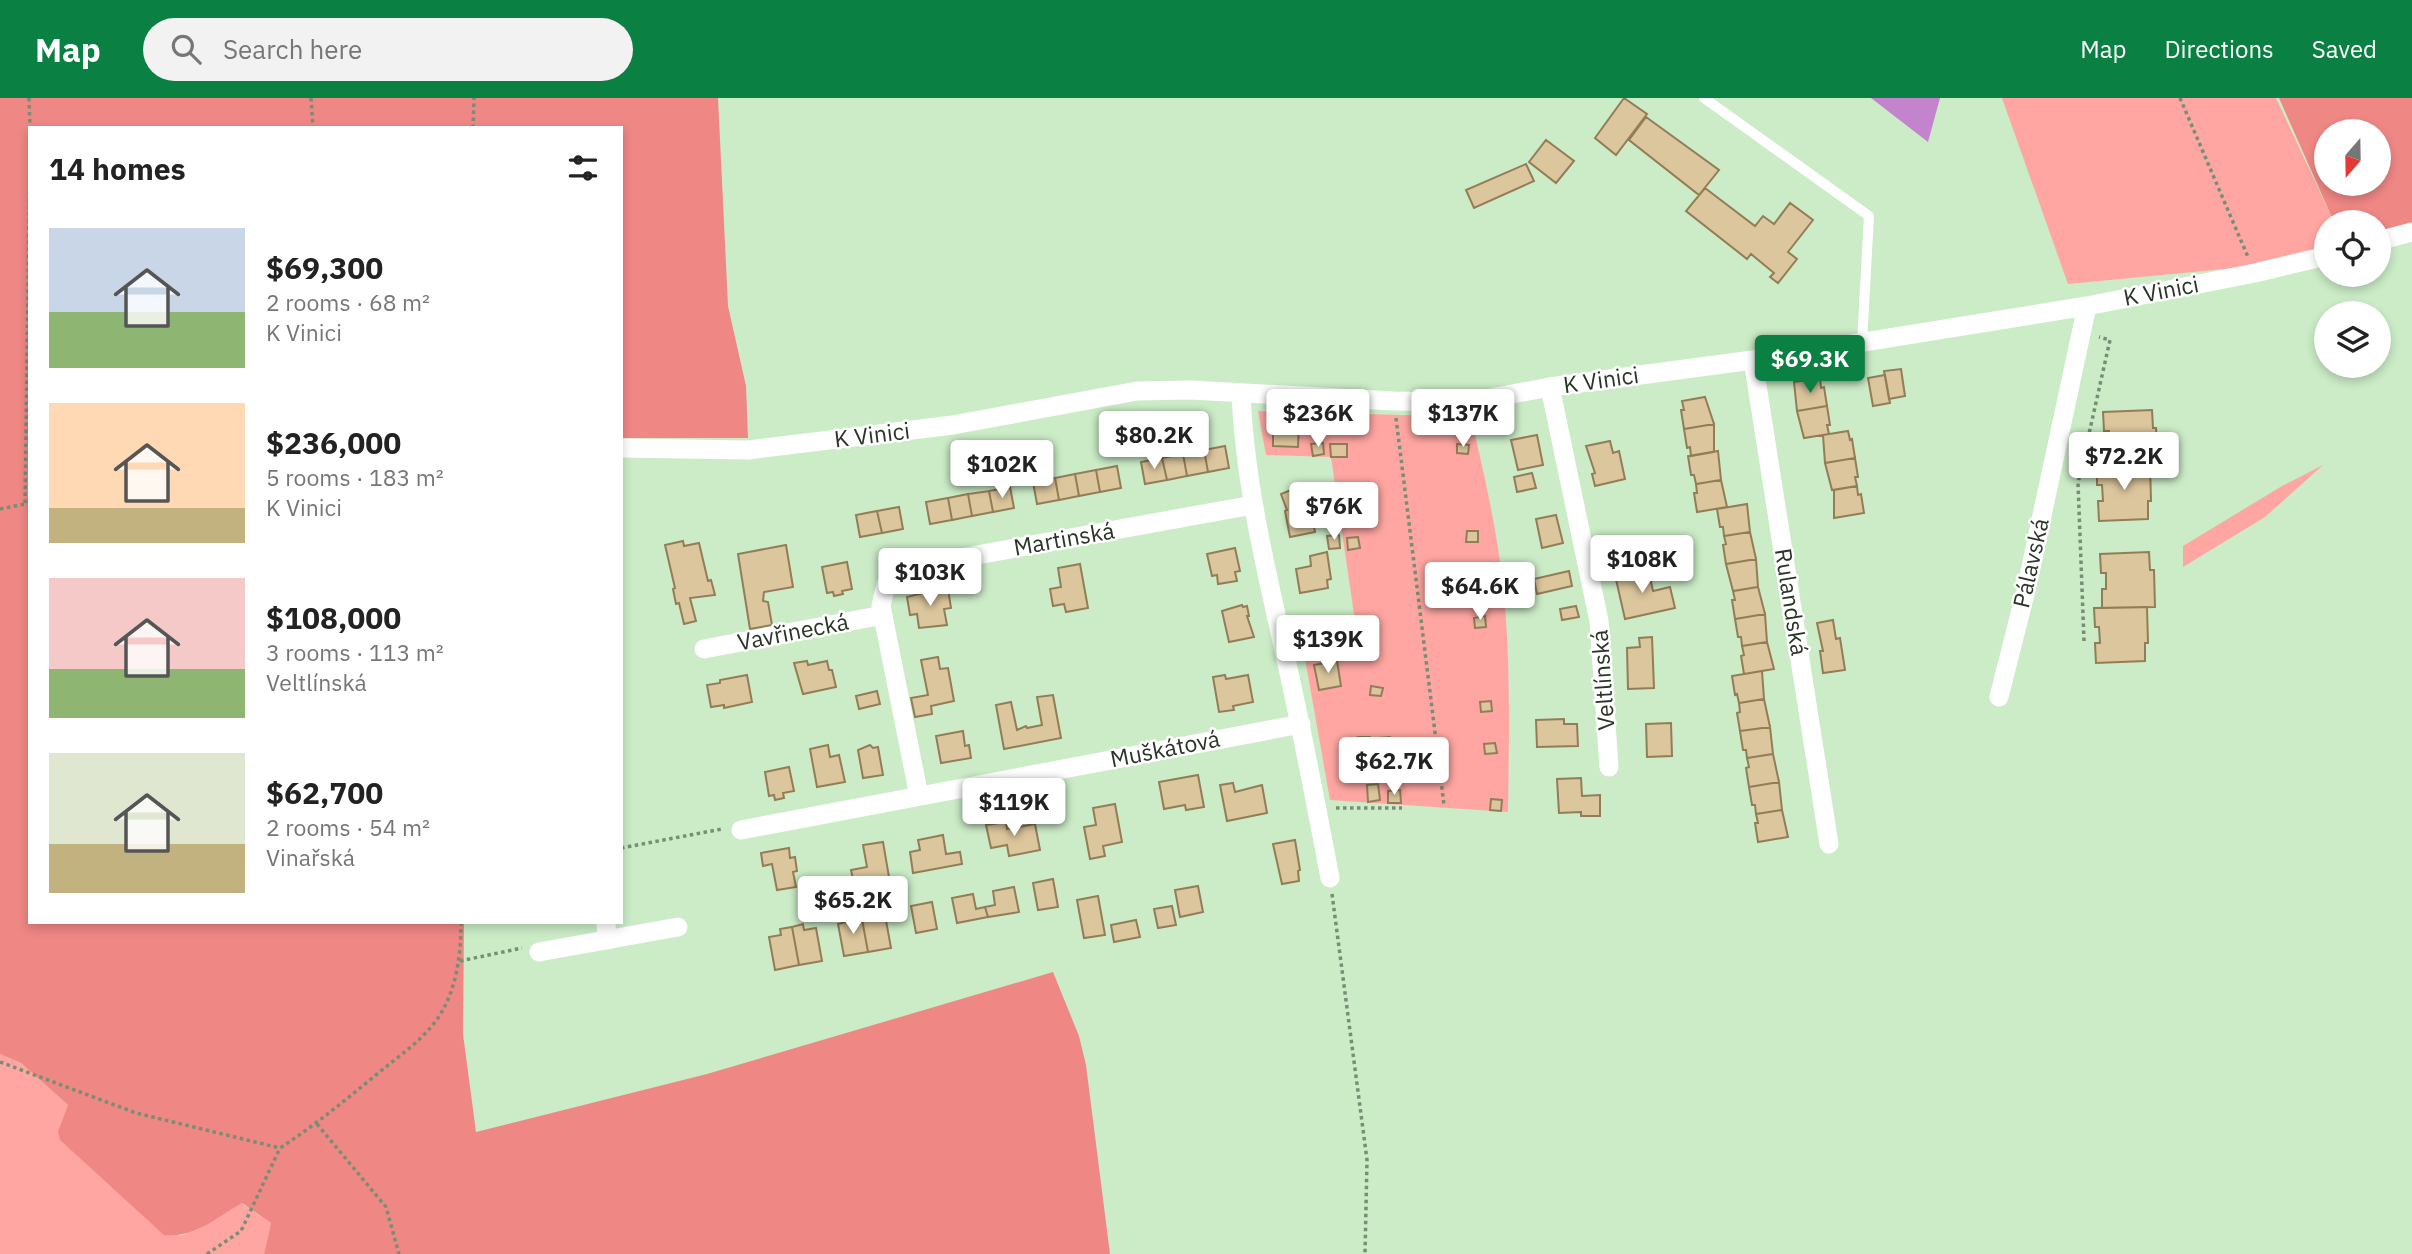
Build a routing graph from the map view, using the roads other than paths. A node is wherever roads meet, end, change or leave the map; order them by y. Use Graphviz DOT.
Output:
graph roads {
  1 [pos="1704,98"];
  2 [pos="2412,232"];
  3 [pos="2391,238"];
  4 [pos="2314,259"];
  5 [pos="2087,306"];
  6 [pos="1862,343"];
  7 [pos="1753,360"];
  8 [pos="1550,387"];
  9 [pos="1241,394"];
  10 [pos="623,449"];
  11 [pos="1253,505"];
  12 [pos="883,614"];
  13 [pos="704,649"];
  14 [pos="1999,697"];
  15 [pos="1301,724"];
  16 [pos="1609,767"];
  17 [pos="919,796"];
  18 [pos="734,829"];
  19 [pos="1829,844"];
  20 [pos="1330,878"];
  21 [pos="678,926"];
  22 [pos="607,931"];
  23 [pos="539,953"];
  1 -- 6 [label="lane"];
  2 -- 3 [label="street"];
  4 -- 5 [label="street, K Vinici"];
  5 -- 6 [label="street, K Vinici"];
  5 -- 14 [label="street, Pálavská"];
  6 -- 7 [label="street, K Vinici"];
  7 -- 8 [label="street, K Vinici"];
  7 -- 19 [label="street, Rulandská"];
  8 -- 9 [label="street, K Vinici"];
  8 -- 16 [label="street, Veltlínská"];
  9 -- 10 [label="street, K Vinici"];
  9 -- 11 [label="street"];
  11 -- 12 [label="street, Martinská"];
  11 -- 15 [label="street"];
  12 -- 13 [label="street, Vavřinecká"];
  12 -- 17 [label="street, Martinská"];
  15 -- 17 [label="street, Muškátová"];
  15 -- 20 [label="street"];
  17 -- 18 [label="street, Muškátová"];
  21 -- 22 [label="street"];
  22 -- 23 [label="street"];
}
